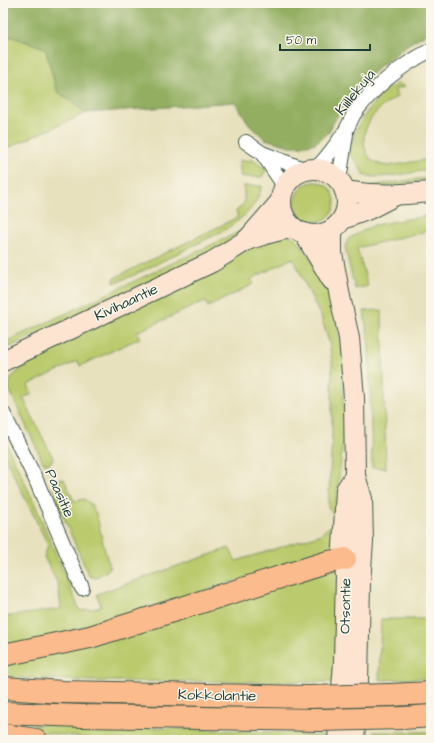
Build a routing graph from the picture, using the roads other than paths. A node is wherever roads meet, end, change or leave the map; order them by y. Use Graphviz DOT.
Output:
graph roads {
  1 [pos="431,50"];
  2 [pos="346,130"];
  3 [pos="246,142"];
  4 [pos="262,153"];
  5 [pos="311,170"];
  6 [pos="342,186"];
  7 [pos="431,192"];
  8 [pos="283,194"];
  9 [pos="396,195"];
  10 [pos="337,225"];
  11 [pos="298,230"];
  12 [pos="247,240"];
  13 [pos="339,292"];
  14 [pos="3,361"];
  15 [pos="3,413"];
  16 [pos="353,559"];
  17 [pos="82,588"];
  18 [pos="3,655"];
  19 [pos="3,688"];
  20 [pos="431,692"];
  21 [pos="3,713"];
  22 [pos="431,716"];
  23 [pos="3,734"];
  24 [pos="36,740"];
  25 [pos="338,740"];
  26 [pos="354,740"];
  1 -- 2 [label="street, Kiillekuja"];
  2 -- 5 [label="street, Kiillekuja"];
  2 -- 6 [label="street, Kiillekuja"];
  3 -- 4 [label="street"];
  4 -- 5 [label="street"];
  4 -- 8 [label="street"];
  5 -- 6 [label="main road"];
  5 -- 8 [label="main road"];
  6 -- 9 [label="main road"];
  6 -- 10 [label="main road"];
  7 -- 9 [label="main road"];
  8 -- 11 [label="main road"];
  8 -- 12 [label="main road, Kivihaantie"];
  9 -- 10 [label="main road"];
  10 -- 11 [label="main road"];
  10 -- 13 [label="main road, Otsontie"];
  11 -- 12 [label="main road, Kivihaantie"];
  11 -- 13 [label="main road, Otsontie"];
  12 -- 14 [label="main road, Kivihaantie"];
  13 -- 16 [label="main road, Otsontie"];
  15 -- 17 [label="street, Paasitie"];
  16 -- 18 [label="highway"];
  16 -- 25 [label="main road, Otsontie"];
  16 -- 26 [label="main road, Otsontie"];
  19 -- 20 [label="highway, Kokkolantie, bridge"];
  21 -- 22 [label="highway, Kokkolantie, bridge"];
  23 -- 24 [label="highway"];
}
